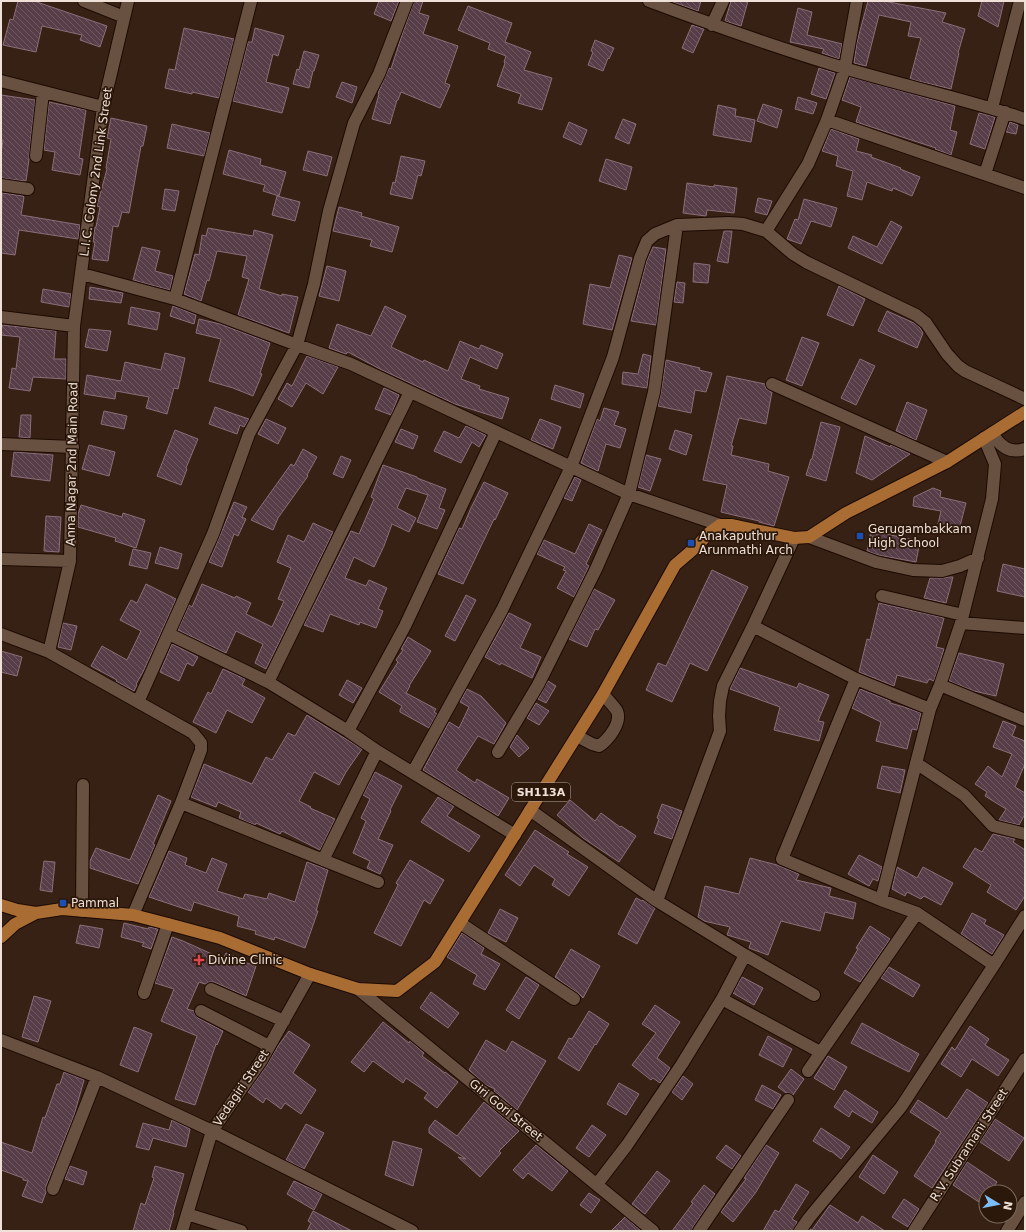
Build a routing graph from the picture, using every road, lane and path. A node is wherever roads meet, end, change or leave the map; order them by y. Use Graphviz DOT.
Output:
graph roads {
  1 [pos="84,1"];
  2 [pos="128,1"];
  3 [pos="251,1"];
  4 [pos="407,1"];
  5 [pos="649,1"];
  6 [pos="723,1"];
  7 [pos="856,1"];
  8 [pos="1020,1"];
  9 [pos="124,17"];
  10 [pos="712,25"];
  11 [pos="845,68"];
  12 [pos="1,81"];
  13 [pos="43,92"];
  14 [pos="103,107"];
  15 [pos="992,108"];
  16 [pos="1005,112"];
  17 [pos="1025,119"];
  18 [pos="827,120"];
  19 [pos="36,156"];
  20 [pos="985,174"];
  21 [pos="1,185"];
  22 [pos="1025,188"];
  23 [pos="28,189"];
  24 [pos="677,226"];
  25 [pos="766,231"];
  26 [pos="82,274"];
  27 [pos="175,299"];
  28 [pos="1,317"];
  29 [pos="74,326"];
  30 [pos="298,345"];
  31 [pos="772,384"];
  32 [pos="410,392"];
  33 [pos="1025,399"];
  34 [pos="1025,412"];
  35 [pos="496,432"];
  36 [pos="988,435"];
  37 [pos="1,444"];
  38 [pos="73,447"];
  39 [pos="1025,449"];
  40 [pos="947,462"];
  41 [pos="571,467"];
  42 [pos="629,494"];
  43 [pos="720,525"];
  44 [pos="809,537"];
  45 [pos="794,538"];
  46 [pos="978,558"];
  47 [pos="1,559"];
  48 [pos="70,560"];
  49 [pos="882,596"];
  50 [pos="962,619"];
  51 [pos="753,626"];
  52 [pos="1025,628"];
  53 [pos="1,634"];
  54 [pos="169,634"];
  55 [pos="49,652"];
  56 [pos="856,679"];
  57 [pos="268,682"];
  58 [pos="940,685"];
  59 [pos="603,694"];
  60 [pos="138,702"];
  61 [pos="930,709"];
  62 [pos="1025,720"];
  63 [pos="348,731"];
  64 [pos="577,736"];
  65 [pos="377,751"];
  66 [pos="498,752"];
  67 [pos="916,763"];
  68 [pos="413,772"];
  69 [pos="83,786"];
  70 [pos="181,803"];
  71 [pos="530,810"];
  72 [pos="1025,834"];
  73 [pos="515,835"];
  74 [pos="323,860"];
  75 [pos="378,882"];
  76 [pos="881,900"];
  77 [pos="658,901"];
  78 [pos="1,905"];
  79 [pos="82,910"];
  80 [pos="36,913"];
  81 [pos="917,913"];
  82 [pos="133,915"];
  83 [pos="1025,916"];
  84 [pos="460,923"];
  85 [pos="168,924"];
  86 [pos="1,937"];
  87 [pos="745,955"];
  88 [pos="994,965"];
  89 [pos="310,974"];
  90 [pos="211,989"];
  91 [pos="358,989"];
  92 [pos="144,993"];
  93 [pos="814,995"];
  94 [pos="574,999"];
  95 [pos="722,999"];
  96 [pos="201,1011"];
  97 [pos="284,1021"];
  98 [pos="1,1040"];
  99 [pos="270,1046"];
  100 [pos="820,1052"];
  101 [pos="1025,1059"];
  102 [pos="808,1071"];
  103 [pos="97,1077"];
  104 [pos="788,1100"];
  105 [pos="212,1131"];
  106 [pos="597,1184"];
  107 [pos="53,1189"];
  108 [pos="1025,1202"];
  109 [pos="187,1214"];
  110 [pos="408,1230"];
  111 [pos="182,1231"];
  112 [pos="241,1231"];
  113 [pos="653,1231"];
  114 [pos="699,1231"];
  115 [pos="800,1231"];
  116 [pos="914,1231"];
  117 [pos="1007,1231"];
  1 -- 9 [label="street"];
  2 -- 9 [label="street, L.I.C. Colony 2nd Link Street"];
  3 -- 27 [label="street"];
  4 -- 30 [label="street"];
  5 -- 10 [label="street"];
  6 -- 10 [label="street"];
  7 -- 11 [label="street"];
  8 -- 15 [label="street"];
  9 -- 14 [label="street, L.I.C. Colony 2nd Link Street"];
  10 -- 11 [label="street"];
  11 -- 15 [label="street"];
  11 -- 18 [label="street"];
  12 -- 13 [label="street"];
  13 -- 14 [label="street"];
  13 -- 19 [label="street"];
  14 -- 26 [label="street, L.I.C. Colony 2nd Link Street"];
  15 -- 16 [label="street"];
  16 -- 17 [label="street"];
  16 -- 20 [label="street"];
  18 -- 20 [label="street"];
  18 -- 25 [label="street"];
  20 -- 22 [label="street"];
  21 -- 23 [label="street"];
  24 -- 25 [label="street"];
  24 -- 41 [label="street"];
  24 -- 42 [label="street"];
  25 -- 33 [label="street"];
  26 -- 27 [label="street"];
  26 -- 29 [label="street, Anna Nagar 2nd Main Road"];
  27 -- 30 [label="street"];
  28 -- 29 [label="street"];
  29 -- 38 [label="street, Anna Nagar 2nd Main Road"];
  30 -- 32 [label="street"];
  30 -- 54 [label="street"];
  31 -- 40 [label="street"];
  32 -- 35 [label="street"];
  32 -- 57 [label="street"];
  34 -- 36 [label="main road"];
  35 -- 41 [label="street"];
  35 -- 63 [label="street"];
  36 -- 39 [label="street"];
  36 -- 40 [label="main road"];
  36 -- 46 [label="street"];
  37 -- 38 [label="street"];
  38 -- 48 [label="street, Anna Nagar 2nd Main Road"];
  40 -- 44 [label="main road"];
  41 -- 42 [label="street"];
  41 -- 68 [label="street"];
  42 -- 43 [label="street"];
  42 -- 66 [label="street"];
  43 -- 45 [label="main road"];
  43 -- 59 [label="main road, SH113A"];
  44 -- 45 [label="main road"];
  44 -- 46 [label="street"];
  45 -- 51 [label="street"];
  46 -- 50 [label="street"];
  47 -- 48 [label="street"];
  48 -- 55 [label="street, Anna Nagar 2nd Main Road"];
  49 -- 50 [label="street"];
  50 -- 52 [label="street"];
  50 -- 58 [label="street"];
  51 -- 56 [label="street"];
  51 -- 77 [label="street"];
  53 -- 55 [label="street"];
  54 -- 57 [label="street"];
  54 -- 60 [label="street"];
  55 -- 60 [label="street"];
  56 -- 61 [label="street"];
  56 -- 76 [label="street"];
  57 -- 63 [label="street"];
  58 -- 61 [label="street"];
  58 -- 62 [label="street"];
  59 -- 64 [label="main road, SH113A"];
  59 -- 64 [label="street"];
  60 -- 70 [label="street"];
  61 -- 67 [label="street"];
  63 -- 65 [label="street"];
  64 -- 71 [label="main road, SH113A"];
  65 -- 68 [label="street"];
  65 -- 74 [label="street"];
  67 -- 72 [label="street"];
  67 -- 76 [label="street"];
  68 -- 73 [label="street"];
  69 -- 79 [label="street"];
  70 -- 74 [label="street"];
  70 -- 82 [label="street"];
  71 -- 73 [label="main road, SH113A"];
  71 -- 77 [label="street"];
  73 -- 84 [label="main road, SH113A"];
  74 -- 75 [label="street"];
  76 -- 81 [label="street"];
  77 -- 87 [label="street"];
  78 -- 80 [label="main road"];
  79 -- 80 [label="main road, SH113A"];
  79 -- 82 [label="main road, SH113A"];
  80 -- 86 [label="main road, SH113A"];
  81 -- 88 [label="street"];
  81 -- 100 [label="street"];
  82 -- 85 [label="main road, SH113A"];
  83 -- 88 [label="street"];
  84 -- 91 [label="main road, SH113A"];
  84 -- 94 [label="street"];
  85 -- 89 [label="main road, SH113A"];
  85 -- 92 [label="street"];
  87 -- 93 [label="street"];
  87 -- 95 [label="street"];
  88 -- 115 [label="street"];
  89 -- 91 [label="main road, SH113A"];
  89 -- 97 [label="street, Vedagiri Street"];
  90 -- 97 [label="street"];
  91 -- 106 [label="street, Giri Gori Street"];
  95 -- 100 [label="street"];
  95 -- 106 [label="street"];
  96 -- 99 [label="street"];
  97 -- 99 [label="street, Vedagiri Street"];
  98 -- 103 [label="street"];
  99 -- 105 [label="street, Vedagiri Street"];
  100 -- 102 [label="street"];
  101 -- 116 [label="street, R.V. Subramani Street"];
  103 -- 105 [label="street"];
  103 -- 107 [label="street"];
  104 -- 114 [label="street"];
  105 -- 109 [label="street, Vedagiri Street"];
  105 -- 110 [label="street"];
  106 -- 113 [label="street, Giri Gori Street"];
  108 -- 117 [label="street"];
  109 -- 111 [label="street, Vedagiri Street"];
  109 -- 112 [label="street"];
}
